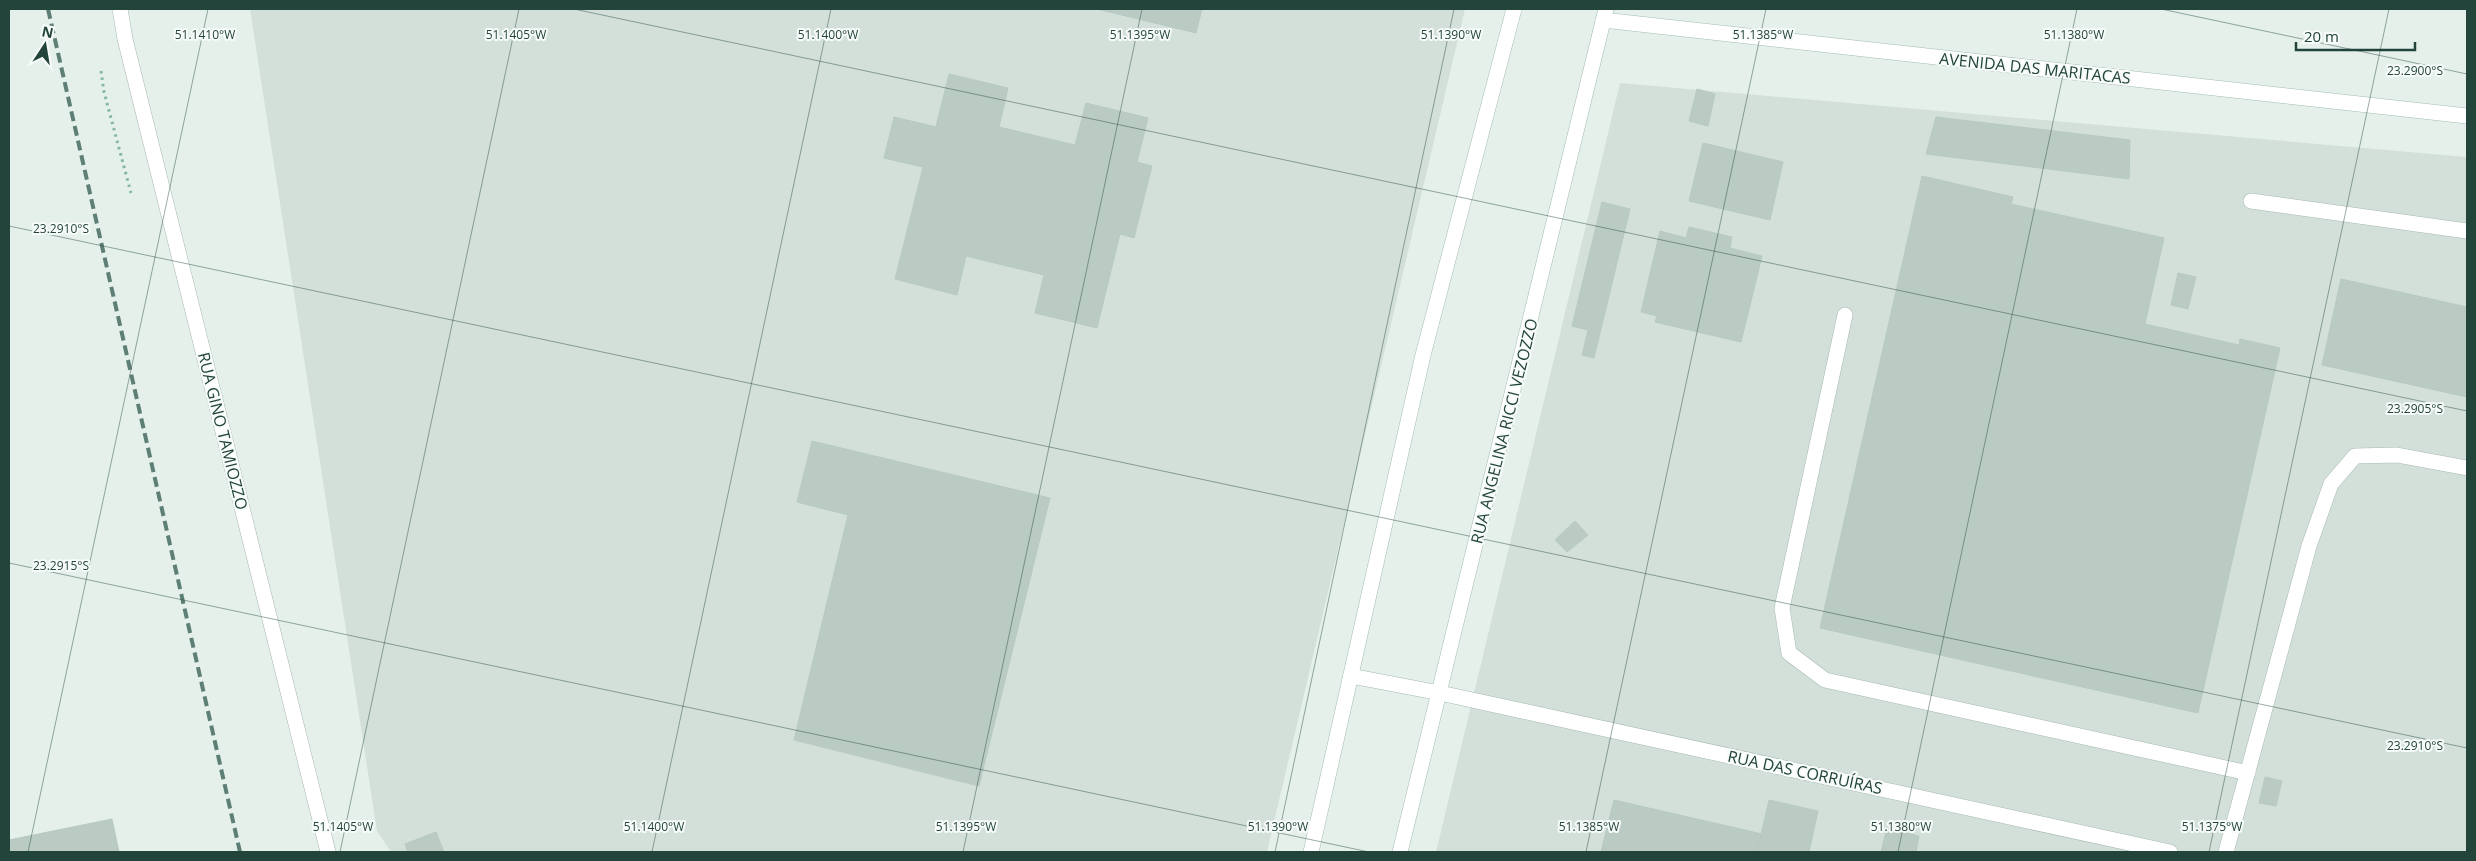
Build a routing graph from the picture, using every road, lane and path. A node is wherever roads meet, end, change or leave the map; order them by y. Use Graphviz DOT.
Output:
graph roads {
  1 [pos="120,9"];
  2 [pos="1514,9"];
  3 [pos="1604,14"];
  4 [pos="2467,116"];
  5 [pos="2251,201"];
  6 [pos="2467,231"];
  7 [pos="1845,315"];
  8 [pos="2467,468"];
  9 [pos="1351,676"];
  10 [pos="1440,693"];
  11 [pos="2248,773"];
  12 [pos="328,852"];
  13 [pos="1311,852"];
  14 [pos="1400,852"];
  15 [pos="2170,852"];
  16 [pos="2226,852"];
  1 -- 12 [label="street, RUA GINO TAMIOZZO"];
  2 -- 9 [label="street"];
  3 -- 4 [label="street, AVENIDA DAS MARITACAS"];
  3 -- 10 [label="street, RUA ANGELINA RICCI VEZOZZO"];
  5 -- 6 [label="street"];
  7 -- 11 [label="street"];
  8 -- 11 [label="street"];
  9 -- 10 [label="street, RUA DAS CORRUÍRAS"];
  9 -- 13 [label="street"];
  10 -- 14 [label="street, RUA ANGELINA RICCI VEZOZZO"];
  10 -- 15 [label="street, RUA DAS CORRUÍRAS"];
  11 -- 16 [label="street"];
}
